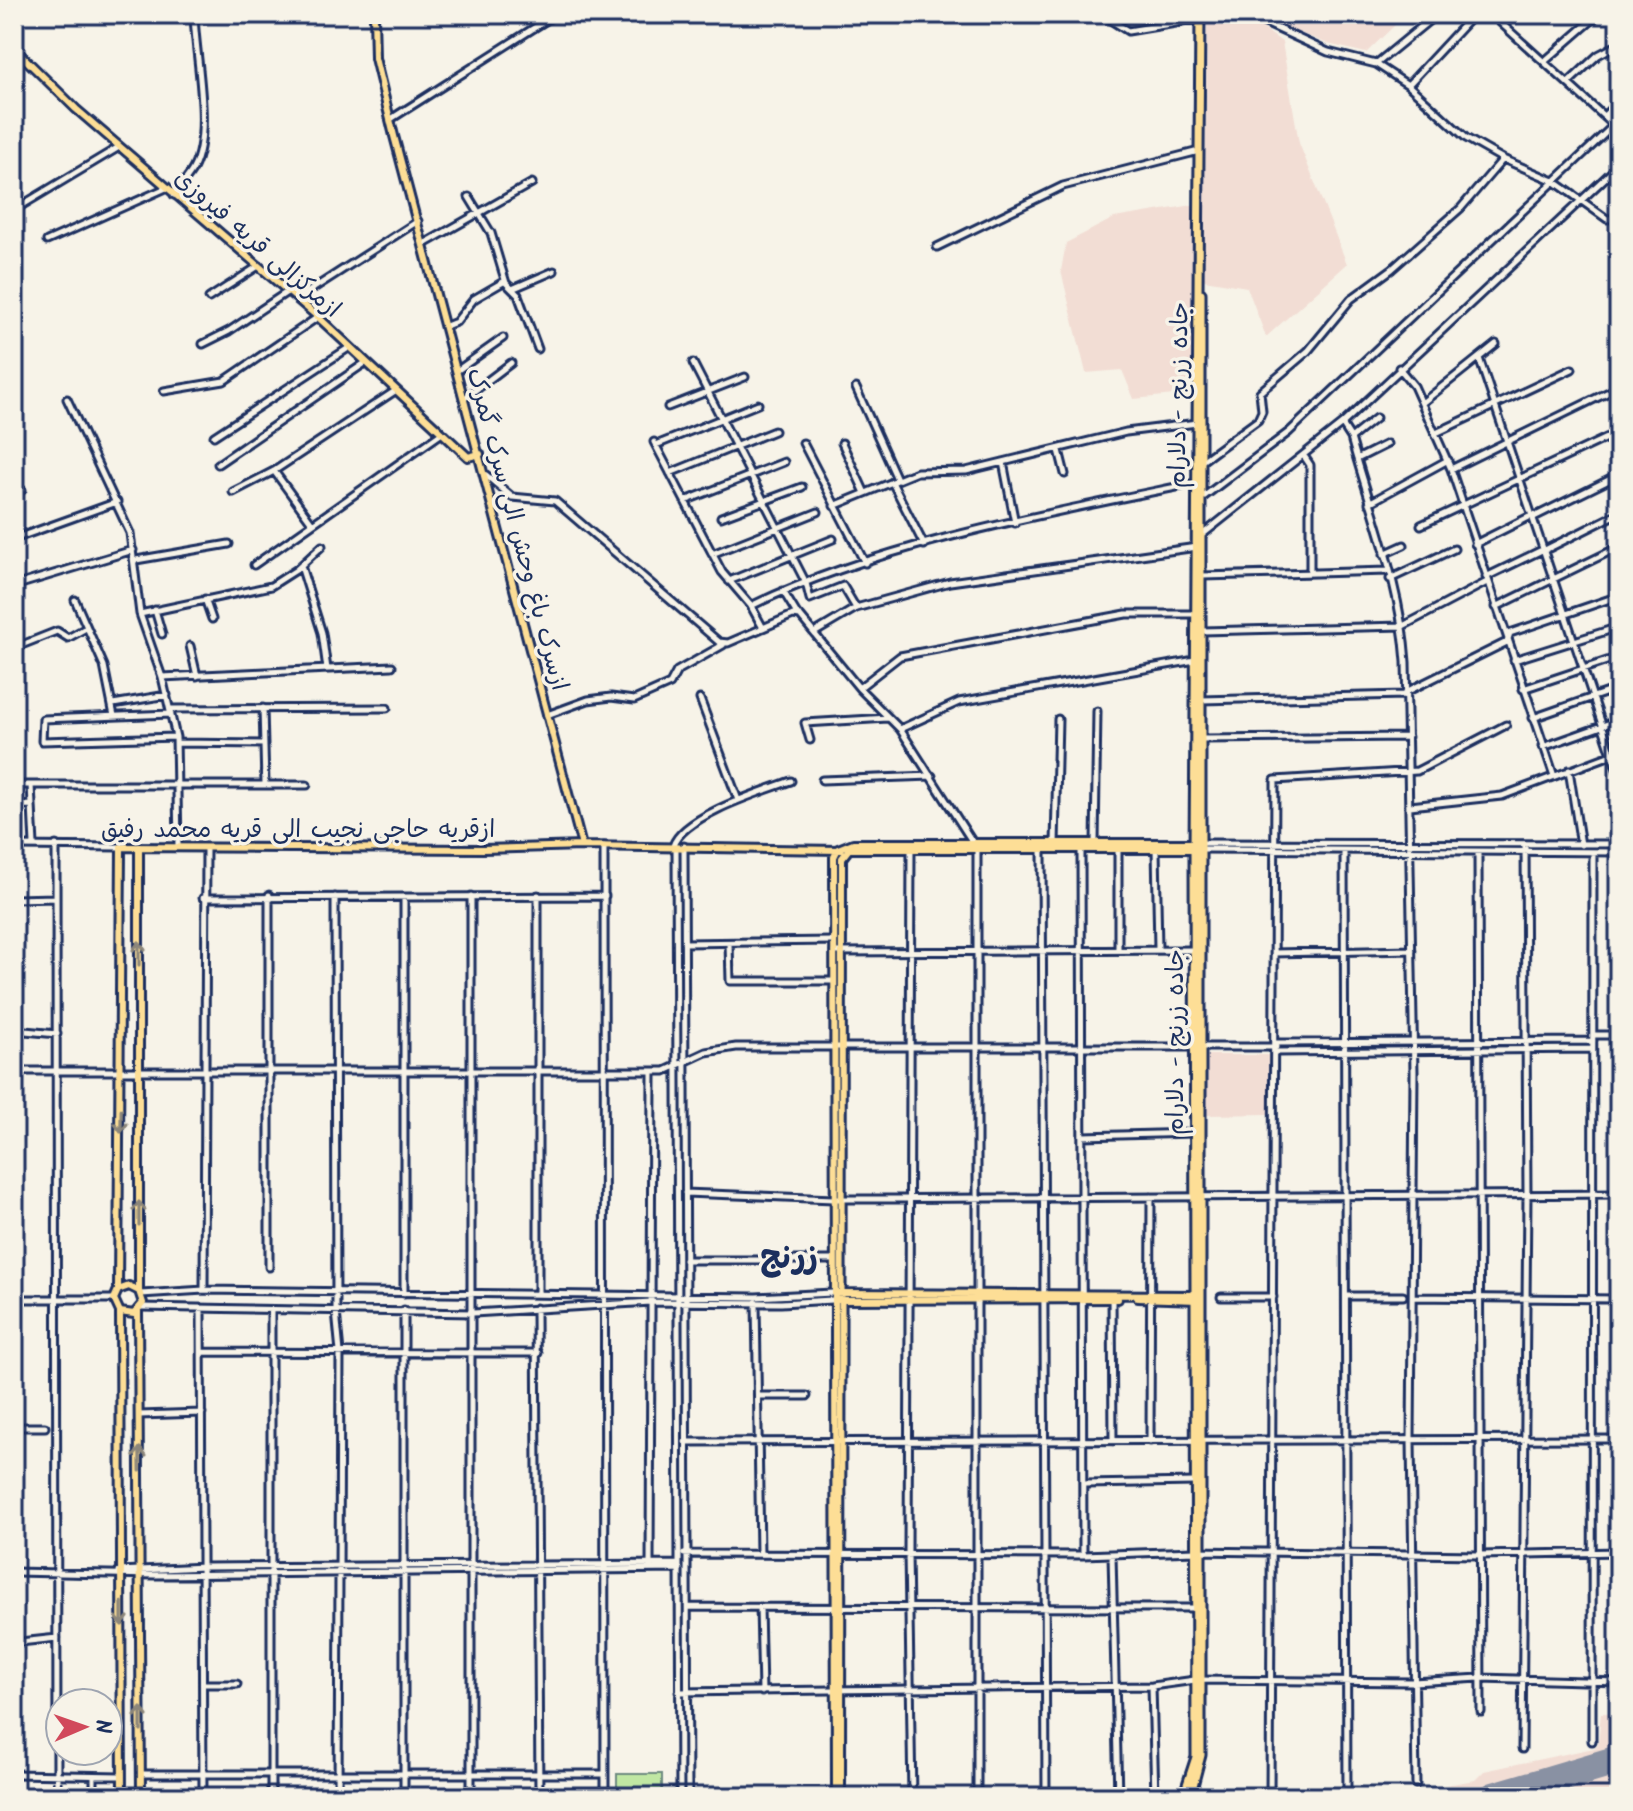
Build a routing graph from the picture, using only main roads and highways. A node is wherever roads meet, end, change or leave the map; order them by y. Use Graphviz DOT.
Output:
graph roads {
  1 [pos="374,14"];
  2 [pos="1200,16"];
  3 [pos="14,48"];
  4 [pos="1200,286"];
  5 [pos="480,454"];
  6 [pos="582,846"];
  7 [pos="975,846"];
  8 [pos="1198,846"];
  9 [pos="139,847"];
  10 [pos="842,850"];
  11 [pos="837,952"];
  12 [pos="1199,1046"];
  13 [pos="836,1047"];
  14 [pos="1198,1195"];
  15 [pos="837,1198"];
  16 [pos="118,1290"];
  17 [pos="140,1293"];
  18 [pos="836,1296"];
  19 [pos="1198,1298"];
  20 [pos="140,1309"];
  21 [pos="120,1312"];
  22 [pos="1198,1438"];
  23 [pos="1198,1551"];
  24 [pos="1198,1680"];
  25 [pos="838,1796"];
  26 [pos="122,1797"];
  27 [pos="141,1797"];
  28 [pos="1183,1797"];
  29 [pos="1190,1797"];
  1 -- 5 [label="main road, ازسرک باغ وحش الی سرک گمرک"];
  2 -- 4 [label="highway, جاده زرنج - دلارام"];
  3 -- 5 [label="main road, ازمرکزالی قریه فیروزی"];
  4 -- 8 [label="highway, جاده زرنج - دلارام"];
  4 -- 8 [label="highway, جاده زرنج - دلارام"];
  5 -- 6 [label="main road, ازسرک باغ وحش الی سرک گمرک"];
  6 -- 9 [label="main road, ازقریه حاجی نجیب الی قریه محمد رفیق"];
  6 -- 10 [label="main road, ازقریه حاجی نجیب الی قریه محمد رفیق"];
  7 -- 8 [label="main road"];
  7 -- 8 [label="main road"];
  7 -- 10 [label="main road"];
  7 -- 10 [label="main road"];
  8 -- 12 [label="highway, جاده زرنج - دلارام"];
  9 -- 16 [label="main road, ازقریه حاجی نجیب الی قریه محمد رفیق, one-way"];
  17 -- 9 [label="main road, one-way"];
  10 -- 11 [label="main road"];
  10 -- 11 [label="main road"];
  11 -- 13 [label="main road"];
  11 -- 13 [label="main road"];
  12 -- 14 [label="highway, جاده زرنج - دلارام"];
  12 -- 14 [label="highway, جاده زرنج - دلارام"];
  13 -- 15 [label="main road"];
  14 -- 19 [label="highway, جاده زرنج - دلارام"];
  15 -- 18 [label="main road"];
  15 -- 18 [label="main road"];
  16 -- 17 [label="main road"];
  16 -- 21 [label="main road"];
  17 -- 20 [label="main road"];
  18 -- 19 [label="main road"];
  18 -- 25 [label="main road"];
  19 -- 22 [label="highway, جاده زرنج - دلارام"];
  20 -- 21 [label="main road"];
  27 -- 20 [label="main road, one-way"];
  21 -- 26 [label="main road, one-way"];
  22 -- 23 [label="highway, جاده زرنج - دلارام"];
  22 -- 23 [label="highway, جاده زرنج - دلارام"];
  23 -- 24 [label="highway, جاده زرنج - دلارام"];
  23 -- 24 [label="highway, جاده زرنج - دلارام"];
  24 -- 28 [label="highway, جاده زرنج - دلارام"];
  24 -- 29 [label="highway, جاده زرنج - دلارام"];
}
